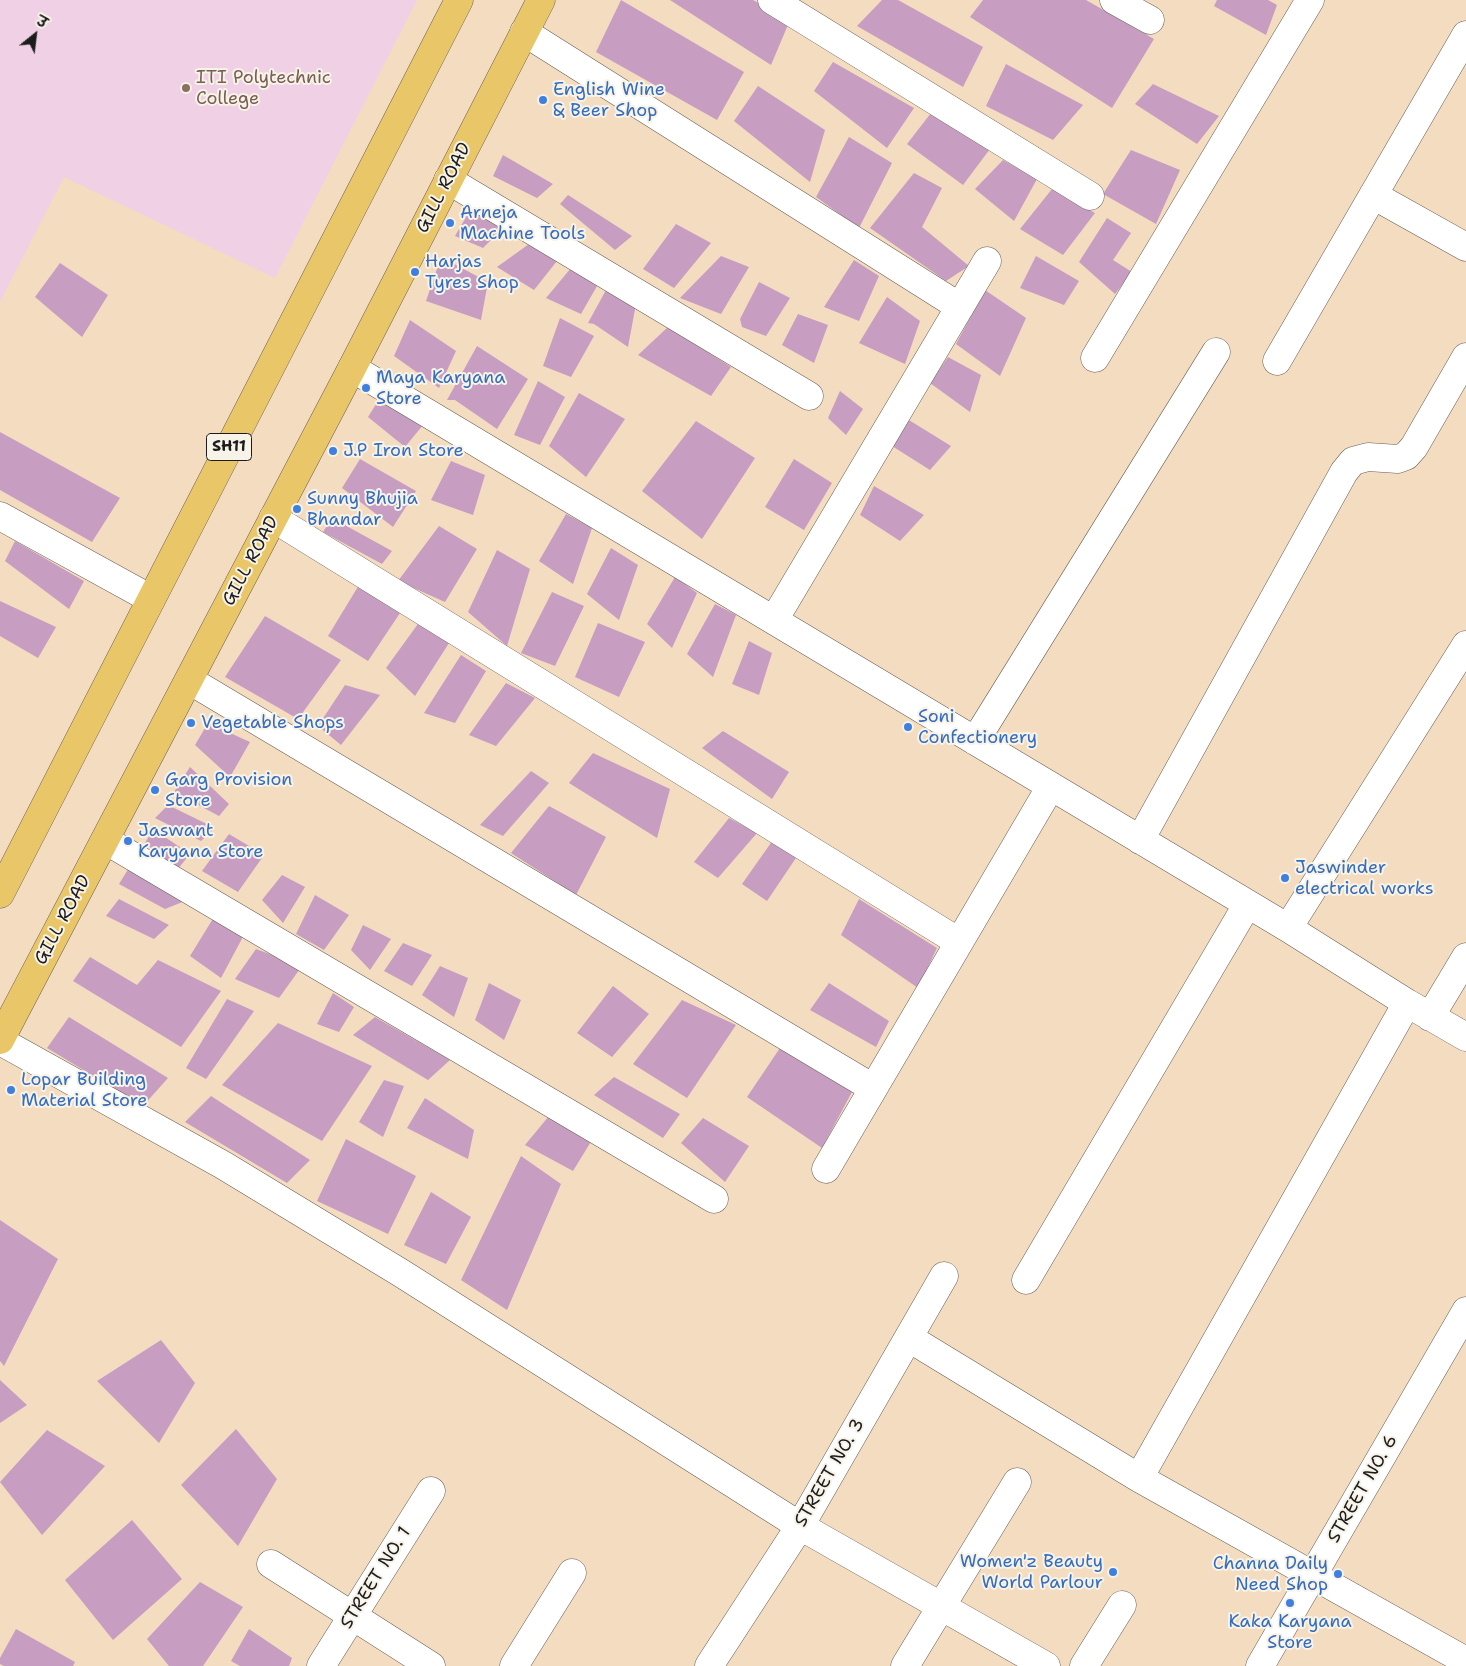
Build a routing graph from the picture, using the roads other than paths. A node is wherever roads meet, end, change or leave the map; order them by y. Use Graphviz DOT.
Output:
graph roads {
  1 [pos="459,0"];
  2 [pos="541,0"];
  3 [pos="772,0"];
  4 [pos="1114,0"];
  5 [pos="1310,0"];
  6 [pos="1150,20"];
  7 [pos="524,32"];
  8 [pos="1466,35"];
  9 [pos="448,180"];
  10 [pos="1373,195"];
  11 [pos="1090,196"];
  12 [pos="1466,247"];
  13 [pos="987,261"];
  14 [pos="960,307"];
  15 [pos="1216,352"];
  16 [pos="1466,357"];
  17 [pos="1095,358"];
  18 [pos="1278,361"];
  19 [pos="352,368"];
  20 [pos="809,396"];
  21 [pos="0,516"];
  22 [pos="273,518"];
  23 [pos="151,599"];
  24 [pos="774,620"];
  25 [pos="1466,645"];
  26 [pos="189,680"];
  27 [pos="975,741"];
  28 [pos="1051,786"];
  29 [pos="105,840"];
  30 [pos="1140,840"];
  31 [pos="0,894"];
  32 [pos="1247,905"];
  33 [pos="1288,928"];
  34 [pos="959,942"];
  35 [pos="1466,957"];
  36 [pos="1419,1010"];
  37 [pos="1466,1037"];
  38 [pos="0,1040"];
  39 [pos="873,1088"];
  40 [pos="826,1170"];
  41 [pos="714,1199"];
  42 [pos="944,1276"];
  43 [pos="1026,1280"];
  44 [pos="1466,1312"];
  45 [pos="909,1338"];
  46 [pos="1139,1478"];
  47 [pos="1017,1482"];
  48 [pos="431,1491"];
  49 [pos="800,1526"];
  50 [pos="270,1564"];
  51 [pos="572,1574"];
  52 [pos="1312,1577"];
  53 [pos="1122,1605"];
  54 [pos="940,1606"];
  55 [pos="352,1615"];
  56 [pos="1466,1661"];
  57 [pos="321,1666"];
  58 [pos="431,1666"];
  59 [pos="514,1666"];
  60 [pos="709,1666"];
  61 [pos="905,1666"];
  62 [pos="1046,1666"];
  63 [pos="1084,1666"];
  64 [pos="1260,1666"];
  1 -- 23 [label="main road, SH11"];
  2 -- 7 [label="main road, GILL ROAD"];
  3 -- 11 [label="street"];
  4 -- 6 [label="street"];
  5 -- 17 [label="street"];
  7 -- 9 [label="main road, GILL ROAD"];
  7 -- 14 [label="street"];
  8 -- 10 [label="street"];
  9 -- 19 [label="main road, GILL ROAD"];
  9 -- 20 [label="street"];
  10 -- 12 [label="street"];
  10 -- 18 [label="street"];
  13 -- 14 [label="street"];
  14 -- 24 [label="street"];
  15 -- 27 [label="street"];
  16 -- 30 [label="street"];
  19 -- 22 [label="main road, GILL ROAD"];
  19 -- 24 [label="street"];
  21 -- 23 [label="street"];
  22 -- 26 [label="main road, GILL ROAD"];
  22 -- 34 [label="street"];
  23 -- 31 [label="main road, SH11"];
  24 -- 27 [label="street"];
  25 -- 33 [label="street"];
  26 -- 29 [label="main road, GILL ROAD"];
  26 -- 39 [label="street"];
  27 -- 28 [label="street"];
  28 -- 30 [label="street"];
  28 -- 34 [label="street"];
  29 -- 38 [label="main road, GILL ROAD"];
  29 -- 41 [label="street"];
  30 -- 32 [label="street"];
  32 -- 33 [label="street"];
  32 -- 43 [label="street"];
  33 -- 36 [label="street"];
  34 -- 39 [label="street"];
  35 -- 36 [label="street"];
  36 -- 37 [label="street"];
  36 -- 46 [label="street"];
  38 -- 49 [label="street"];
  39 -- 40 [label="street"];
  42 -- 45 [label="street, STREET NO. 3"];
  44 -- 52 [label="street, STREET NO. 6"];
  45 -- 46 [label="street"];
  45 -- 49 [label="street, STREET NO. 3"];
  46 -- 52 [label="street"];
  47 -- 54 [label="street"];
  48 -- 55 [label="street, STREET NO. 1"];
  49 -- 54 [label="street"];
  49 -- 60 [label="street, STREET NO. 3"];
  50 -- 55 [label="street"];
  51 -- 59 [label="street"];
  52 -- 56 [label="street"];
  52 -- 64 [label="street, STREET NO. 6"];
  53 -- 63 [label="street"];
  54 -- 61 [label="street"];
  54 -- 62 [label="street"];
  55 -- 57 [label="street, STREET NO. 1"];
  55 -- 58 [label="street"];
}
